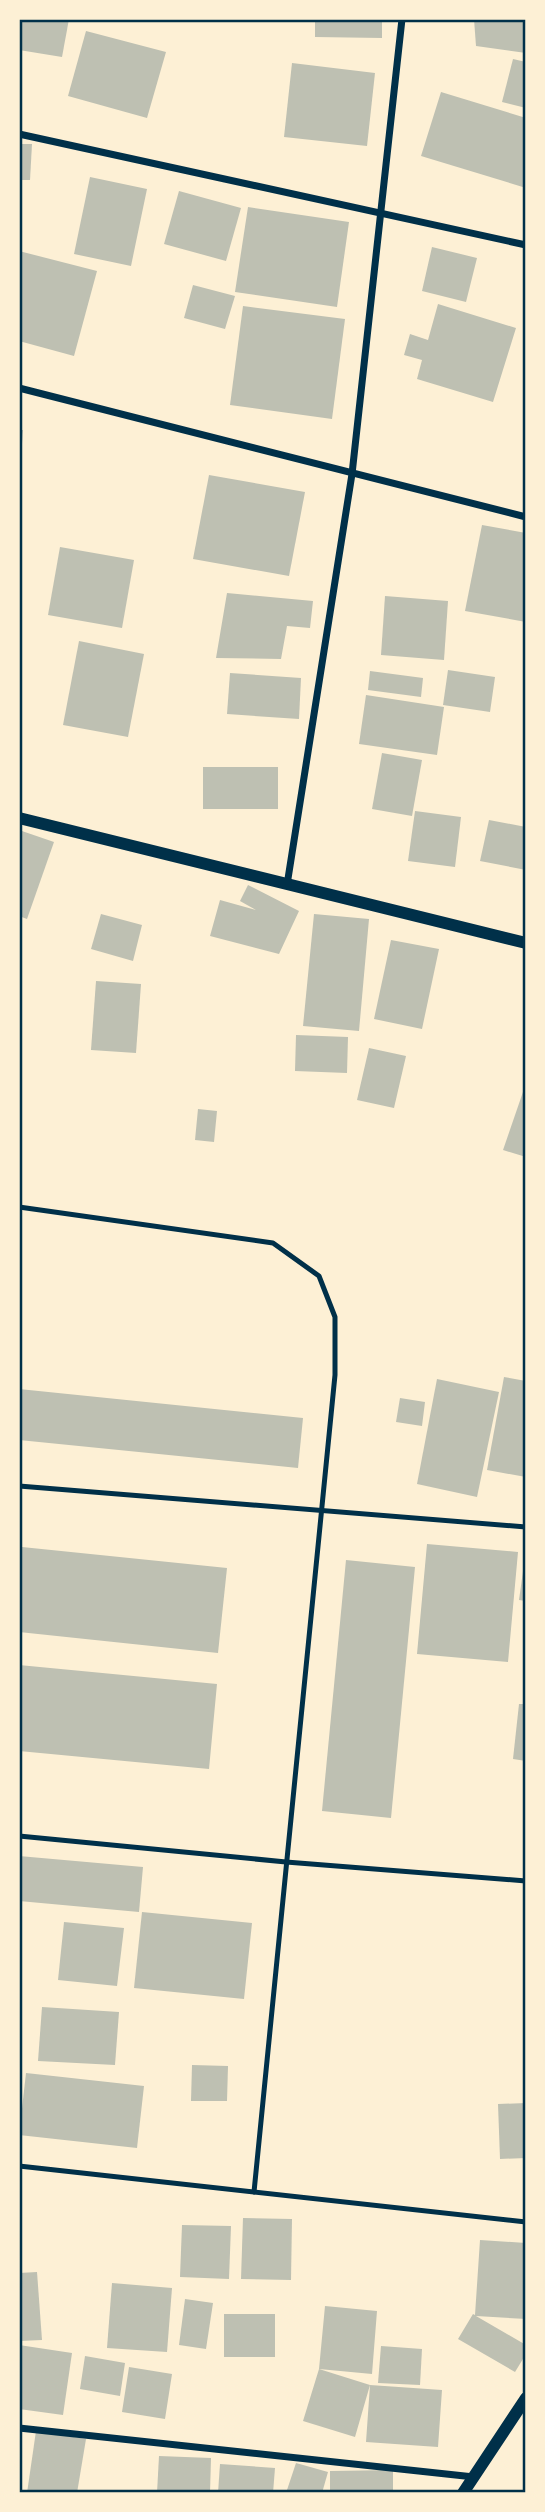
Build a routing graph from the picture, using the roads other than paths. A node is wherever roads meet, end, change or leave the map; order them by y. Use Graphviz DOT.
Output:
graph roads {
  1 [pos="402,19"];
  2 [pos="19,134"];
  3 [pos="380,212"];
  4 [pos="526,244"];
  5 [pos="19,388"];
  6 [pos="352,474"];
  7 [pos="526,517"];
  8 [pos="19,818"];
  9 [pos="288,885"];
  10 [pos="526,943"];
  11 [pos="19,1207"];
  12 [pos="19,1486"];
  13 [pos="322,1509"];
  14 [pos="526,1527"];
  15 [pos="19,1836"];
  16 [pos="286,1862"];
  17 [pos="526,1881"];
  18 [pos="19,2166"];
  19 [pos="254,2192"];
  20 [pos="526,2222"];
  21 [pos="526,2398"];
  22 [pos="19,2428"];
  23 [pos="474,2477"];
  24 [pos="463,2493"];
  1 -- 3 [label="street"];
  2 -- 3 [label="street"];
  3 -- 4 [label="street"];
  3 -- 6 [label="street"];
  5 -- 6 [label="street"];
  6 -- 7 [label="street"];
  6 -- 9 [label="street"];
  8 -- 9 [label="street"];
  9 -- 10 [label="street"];
  11 -- 13 [label="lane"];
  12 -- 13 [label="lane"];
  13 -- 14 [label="lane"];
  13 -- 16 [label="lane"];
  15 -- 16 [label="lane"];
  16 -- 17 [label="lane"];
  16 -- 19 [label="lane"];
  18 -- 19 [label="lane"];
  19 -- 20 [label="lane"];
  21 -- 23 [label="street"];
  22 -- 23 [label="street"];
  23 -- 24 [label="street"];
}
